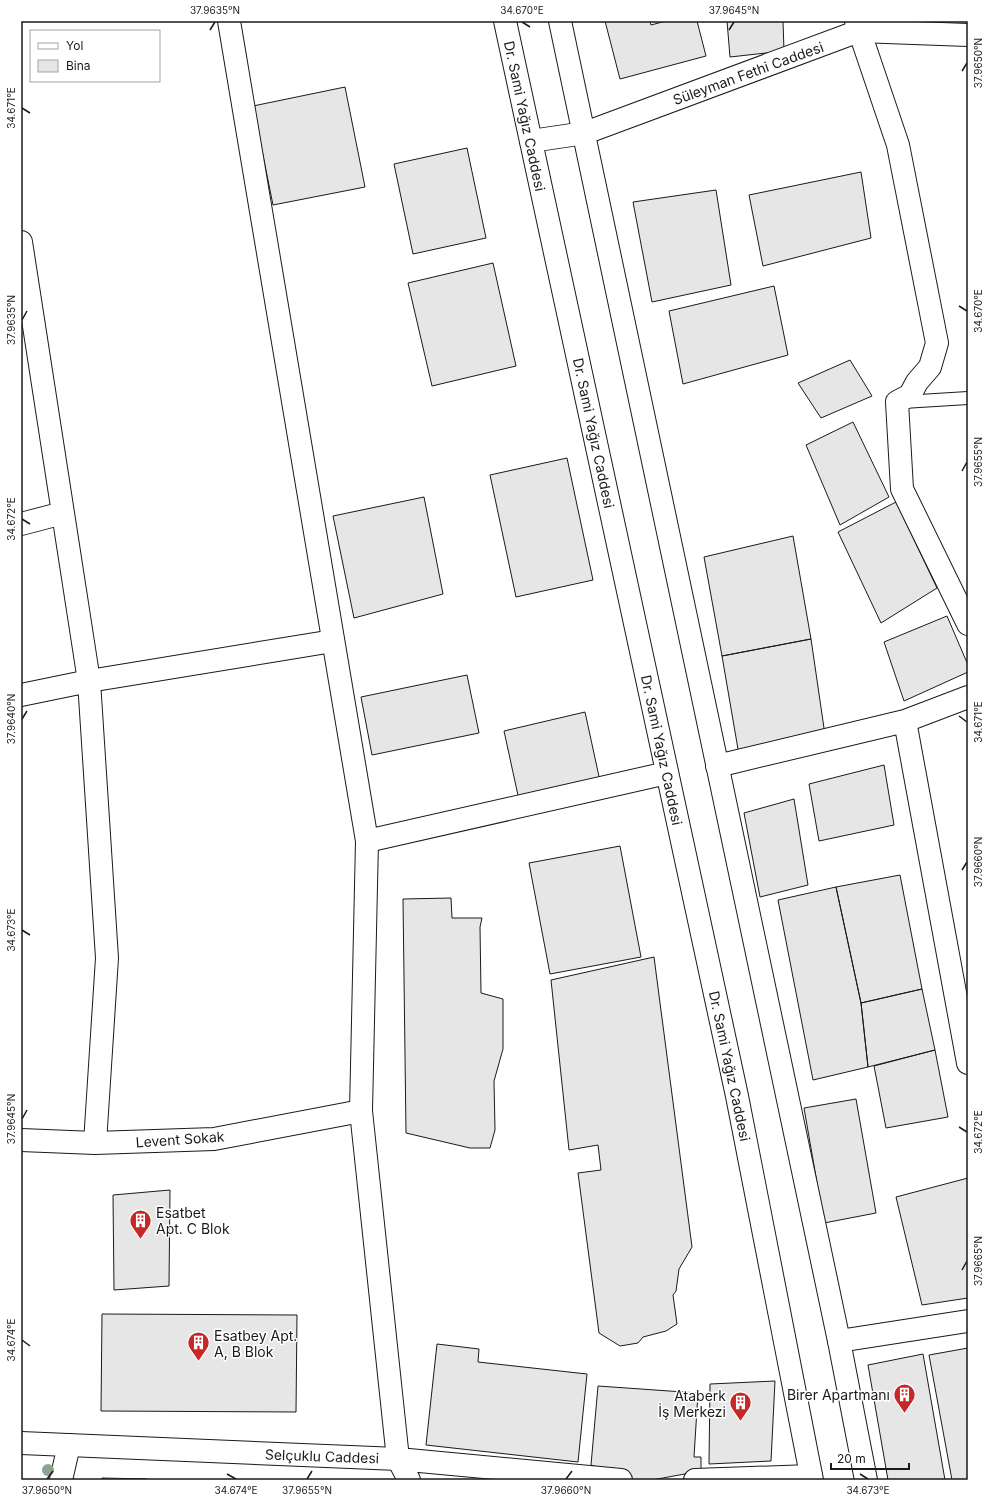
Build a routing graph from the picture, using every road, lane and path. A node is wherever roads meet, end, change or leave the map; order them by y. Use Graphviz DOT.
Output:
graph roads {
  1 [pos="229,21"];
  2 [pos="505,21"];
  3 [pos="560,21"];
  4 [pos="857,26"];
  5 [pos="968,35"];
  6 [pos="585,133"];
  7 [pos="531,141"];
  8 [pos="21,242"];
  9 [pos="968,398"];
  10 [pos="897,402"];
  11 [pos="63,513"];
  12 [pos="21,524"];
  13 [pos="968,624"];
  14 [pos="333,640"];
  15 [pos="89,681"];
  16 [pos="21,695"];
  17 [pos="968,697"];
  18 [pos="905,721"];
  19 [pos="717,766"];
  20 [pos="667,772"];
  21 [pos="367,841"];
  22 [pos="968,1062"];
  23 [pos="361,1111"];
  24 [pos="21,1140"];
  25 [pos="95,1143"];
  26 [pos="968,1321"];
  27 [pos="839,1341"];
  28 [pos="21,1444"];
  29 [pos="69,1445"];
  30 [pos="398,1459"];
  31 [pos="812,1478"];
  32 [pos="61,1480"];
  33 [pos="409,1480"];
  34 [pos="621,1480"];
  35 [pos="695,1480"];
  36 [pos="866,1480"];
  1 -- 14 [label="street"];
  2 -- 7 [label="street, Dr. Sami Yağız Caddesi"];
  3 -- 6 [label="street"];
  4 -- 5 [label="street, Süleyman Fethi Caddesi"];
  4 -- 6 [label="street, Süleyman Fethi Caddesi"];
  4 -- 10 [label="street"];
  6 -- 7 [label="street, Süleyman Fethi Caddesi"];
  6 -- 19 [label="street"];
  7 -- 20 [label="street, Dr. Sami Yağız Caddesi"];
  8 -- 11 [label="street"];
  9 -- 10 [label="lane"];
  10 -- 13 [label="street"];
  11 -- 12 [label="street"];
  11 -- 15 [label="street"];
  14 -- 15 [label="street"];
  14 -- 21 [label="street"];
  15 -- 16 [label="street"];
  15 -- 25 [label="street"];
  17 -- 18 [label="street"];
  18 -- 19 [label="street"];
  18 -- 22 [label="street"];
  19 -- 27 [label="street"];
  20 -- 21 [label="street"];
  20 -- 31 [label="street, Dr. Sami Yağız Caddesi"];
  21 -- 23 [label="street"];
  23 -- 25 [label="street, Levent Sokak"];
  23 -- 30 [label="street"];
  24 -- 25 [label="street, Levent Sokak"];
  26 -- 27 [label="street"];
  27 -- 36 [label="street"];
  28 -- 29 [label="street, Selçuklu Caddesi"];
  29 -- 30 [label="street, Selçuklu Caddesi"];
  29 -- 32 [label="street"];
  30 -- 33 [label="street"];
  30 -- 34 [label="street, Selçuklu Caddesi"];
  31 -- 35 [label="street"];
}
